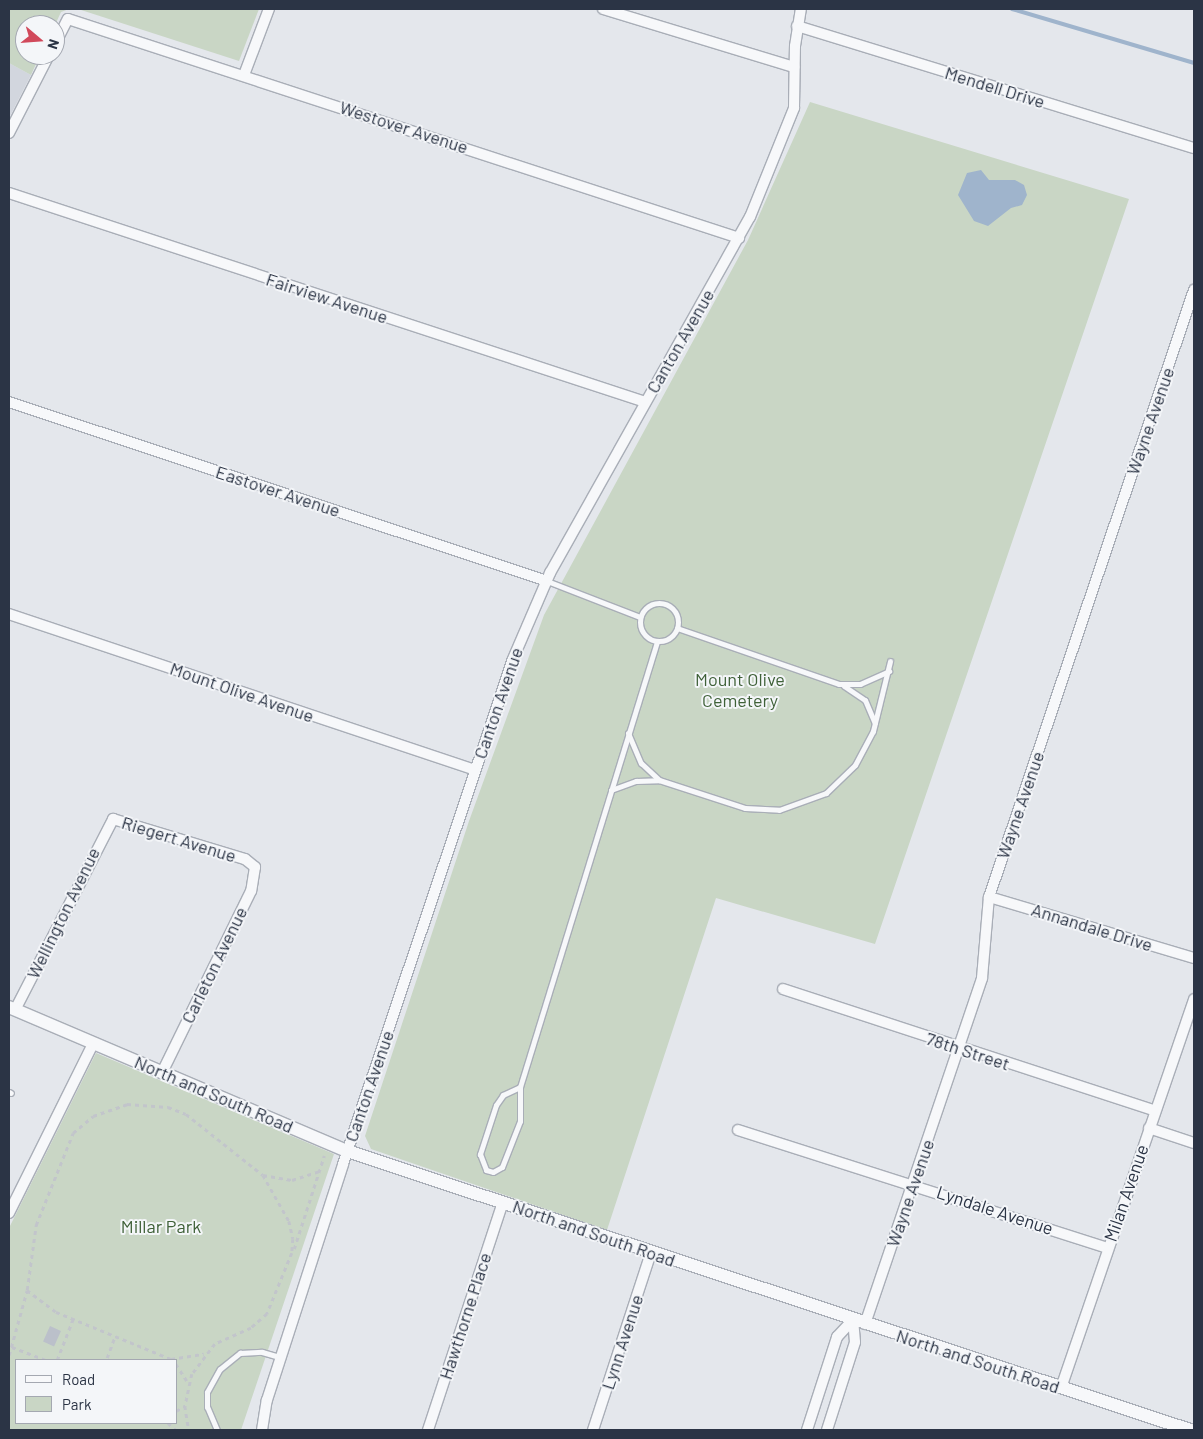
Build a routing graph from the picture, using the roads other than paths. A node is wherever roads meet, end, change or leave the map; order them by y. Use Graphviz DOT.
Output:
graph roads {
  1 [pos="269,9"];
  2 [pos="603,9"];
  3 [pos="801,9"];
  4 [pos="65,24"];
  5 [pos="796,26"];
  6 [pos="44,65"];
  7 [pos="794,67"];
  8 [pos="244,75"];
  9 [pos="9,133"];
  10 [pos="1194,148"];
  11 [pos="9,193"];
  12 [pos="739,238"];
  13 [pos="1194,290"];
  14 [pos="1190,314"];
  15 [pos="9,402"];
  16 [pos="645,402"];
  17 [pos="547,582"];
  18 [pos="9,614"];
  19 [pos="640,618"];
  20 [pos="677,628"];
  21 [pos="657,642"];
  22 [pos="890,661"];
  23 [pos="889,671"];
  24 [pos="839,684"];
  25 [pos="875,723"];
  26 [pos="628,732"];
  27 [pos="475,770"];
  28 [pos="659,780"];
  29 [pos="611,790"];
  30 [pos="113,819"];
  31 [pos="245,859"];
  32 [pos="989,896"];
  33 [pos="1194,958"];
  34 [pos="782,989"];
  35 [pos="1194,999"];
  36 [pos="12,1009"];
  37 [pos="93,1044"];
  38 [pos="959,1048"];
  39 [pos="162,1073"];
  40 [pos="520,1087"];
  41 [pos="1154,1110"];
  42 [pos="1149,1128"];
  43 [pos="738,1130"];
  44 [pos="1194,1142"];
  45 [pos="347,1150"];
  46 [pos="912,1183"];
  47 [pos="502,1202"];
  48 [pos="9,1213"];
  49 [pos="1107,1248"];
  50 [pos="651,1253"];
  51 [pos="859,1322"];
  52 [pos="280,1357"];
  53 [pos="1061,1388"];
  54 [pos="217,1430"];
  55 [pos="262,1430"];
  56 [pos="428,1430"];
  57 [pos="593,1430"];
  58 [pos="807,1430"];
  59 [pos="827,1430"];
  60 [pos="1190,1430"];
  1 -- 8 [label="street"];
  2 -- 7 [label="street"];
  3 -- 5 [label="street, Canton Avenue"];
  4 -- 8 [label="street, Westover Avenue"];
  5 -- 7 [label="street, Canton Avenue"];
  5 -- 10 [label="street, Mendell Drive"];
  6 -- 9 [label="street"];
  7 -- 12 [label="street, Canton Avenue"];
  8 -- 12 [label="street, Westover Avenue"];
  11 -- 16 [label="street, Fairview Avenue"];
  12 -- 16 [label="street, Canton Avenue"];
  13 -- 14 [label="street, Wayne Avenue"];
  14 -- 32 [label="street, Wayne Avenue"];
  15 -- 17 [label="street, Eastover Avenue"];
  16 -- 17 [label="street, Canton Avenue"];
  17 -- 19 [label="lane"];
  17 -- 27 [label="street, Canton Avenue"];
  18 -- 27 [label="street, Mount Olive Avenue"];
  19 -- 20 [label="lane"];
  19 -- 21 [label="lane"];
  20 -- 21 [label="lane"];
  20 -- 24 [label="lane"];
  21 -- 26 [label="lane"];
  22 -- 23 [label="lane"];
  23 -- 24 [label="lane"];
  23 -- 25 [label="lane"];
  24 -- 25 [label="lane"];
  25 -- 28 [label="lane"];
  26 -- 28 [label="lane"];
  26 -- 29 [label="lane"];
  27 -- 45 [label="street, Canton Avenue"];
  28 -- 29 [label="lane"];
  29 -- 40 [label="lane"];
  30 -- 31 [label="street, Riegert Avenue"];
  30 -- 36 [label="street, Wellington Avenue"];
  31 -- 39 [label="street, Carleton Avenue"];
  32 -- 33 [label="street, Annandale Drive"];
  32 -- 38 [label="street, Wayne Avenue"];
  34 -- 38 [label="street, 78th Street"];
  35 -- 41 [label="street, Milan Avenue"];
  36 -- 37 [label="street, North and South Road"];
  37 -- 39 [label="street, North and South Road"];
  37 -- 48 [label="street"];
  38 -- 41 [label="street, 78th Street"];
  38 -- 46 [label="street, Wayne Avenue"];
  39 -- 45 [label="street, North and South Road"];
  40 -- 40 [label="lane"];
  41 -- 42 [label="street, Milan Avenue"];
  42 -- 44 [label="street"];
  42 -- 49 [label="street, Milan Avenue"];
  43 -- 46 [label="street, Lyndale Avenue"];
  45 -- 47 [label="street, North and South Road"];
  45 -- 52 [label="street, Canton Avenue"];
  46 -- 49 [label="street, Lyndale Avenue"];
  46 -- 51 [label="street, Wayne Avenue"];
  47 -- 50 [label="street, North and South Road"];
  47 -- 56 [label="street, Hawthorne Place"];
  49 -- 53 [label="street, Milan Avenue"];
  50 -- 51 [label="street, North and South Road"];
  50 -- 57 [label="street, Lynn Avenue"];
  51 -- 53 [label="street, North and South Road"];
  51 -- 58 [label="street, Wayne Avenue"];
  51 -- 59 [label="street, Wayne Avenue"];
  52 -- 54 [label="lane"];
  52 -- 55 [label="street, Canton Avenue"];
  53 -- 60 [label="street, North and South Road"];
}
